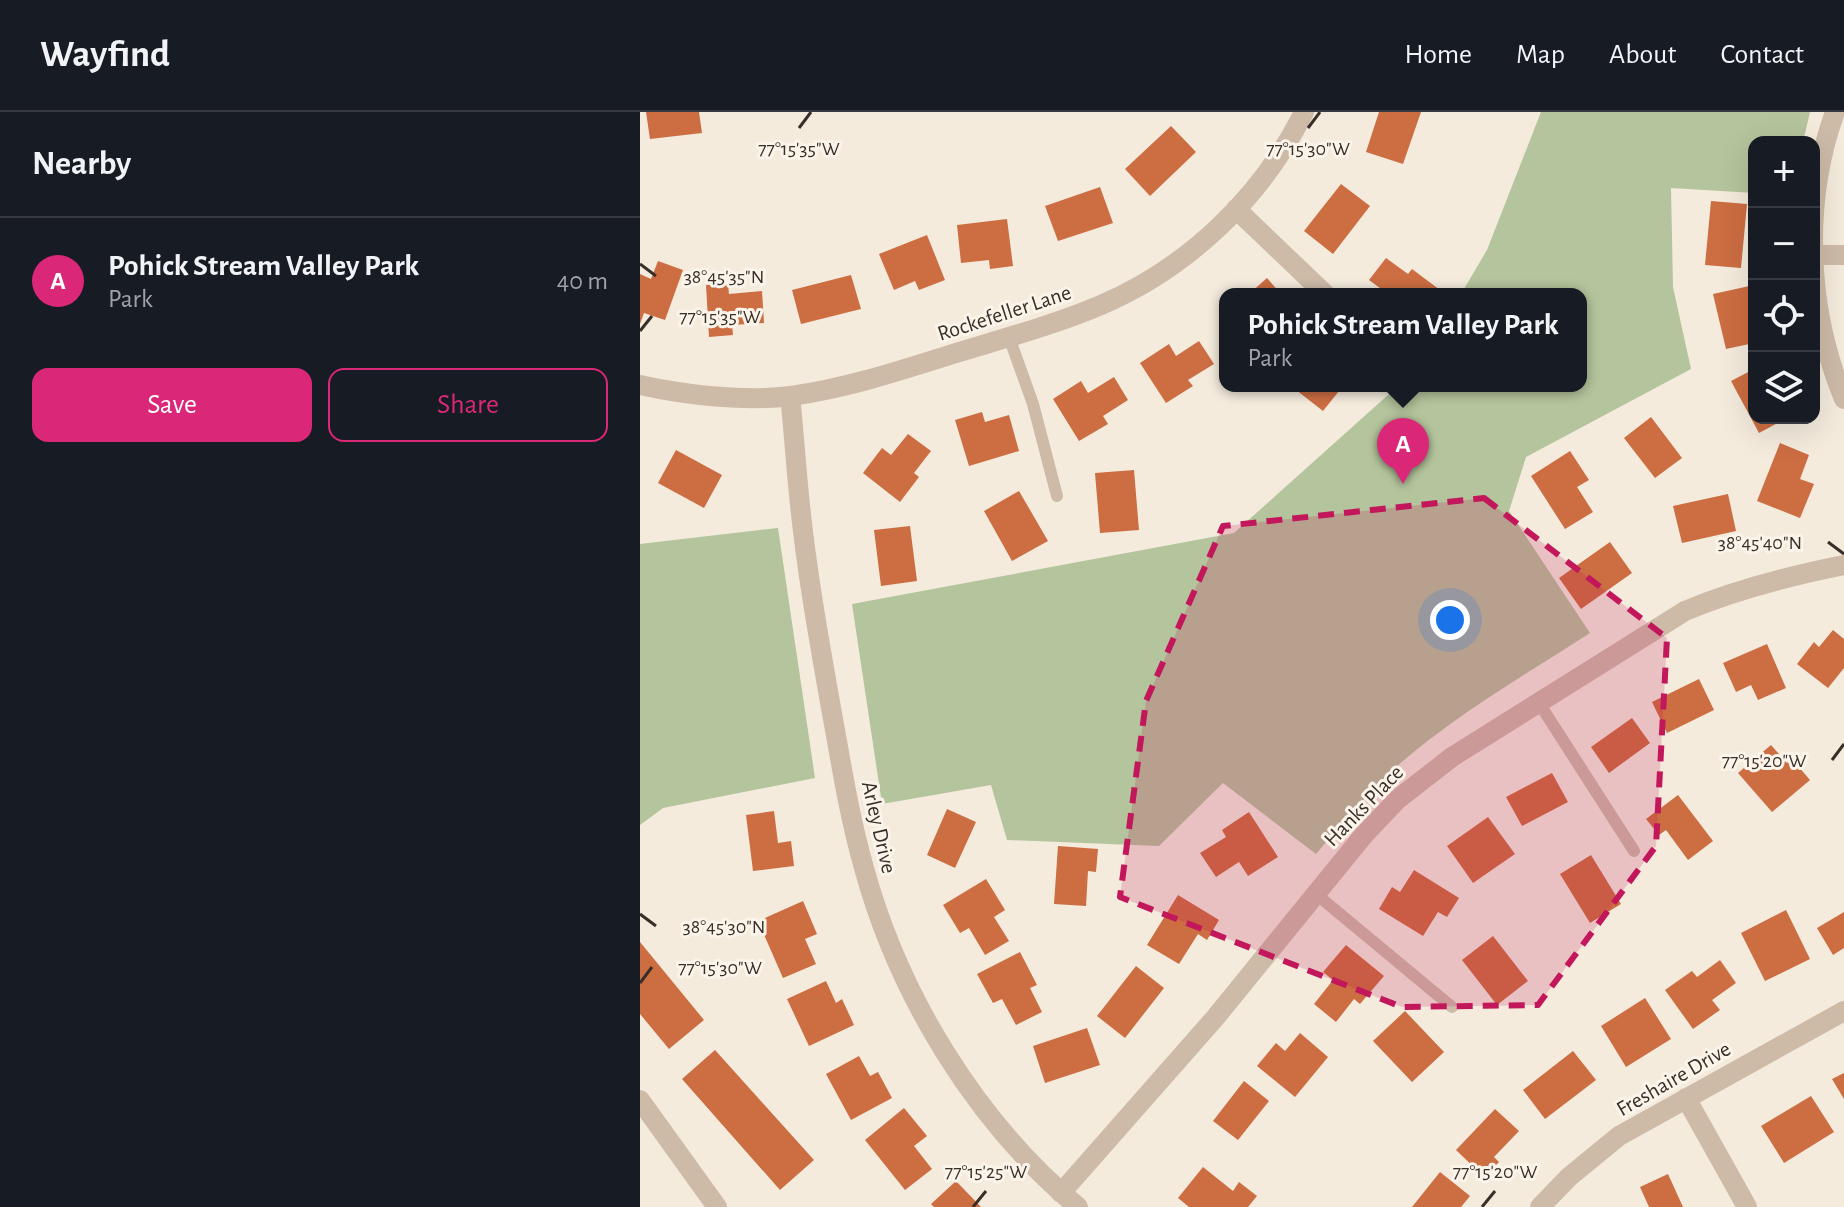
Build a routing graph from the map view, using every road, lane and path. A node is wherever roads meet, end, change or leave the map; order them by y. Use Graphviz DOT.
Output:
graph roads {
  1 [pos="1304,112"];
  2 [pos="1835,112"];
  3 [pos="1816,208"];
  4 [pos="1236,209"];
  5 [pos="1820,255"];
  6 [pos="1844,255"];
  7 [pos="1815,280"];
  8 [pos="1319,288"];
  9 [pos="1009,337"];
  10 [pos="640,385"];
  11 [pos="790,396"];
  12 [pos="1844,399"];
  13 [pos="1057,496"];
  14 [pos="1844,565"];
  15 [pos="1539,703"];
  16 [pos="1634,851"];
  17 [pos="1316,894"];
  18 [pos="1452,1007"];
  19 [pos="1844,1011"];
  20 [pos="1686,1098"];
  21 [pos="640,1100"];
  22 [pos="1061,1193"];
  23 [pos="717,1207"];
  24 [pos="1078,1207"];
  25 [pos="1540,1207"];
  26 [pos="1747,1207"];
  1 -- 4 [label="street, Rockefeller Lane"];
  2 -- 3 [label="street"];
  4 -- 8 [label="street"];
  4 -- 9 [label="street, Rockefeller Lane"];
  5 -- 6 [label="street"];
  7 -- 12 [label="street"];
  9 -- 11 [label="street, Rockefeller Lane"];
  9 -- 13 [label="lane"];
  10 -- 11 [label="street, Rockefeller Lane"];
  11 -- 22 [label="street, Arley Drive"];
  14 -- 15 [label="street, Hanks Place"];
  15 -- 16 [label="lane"];
  15 -- 17 [label="street, Hanks Place"];
  17 -- 18 [label="lane"];
  17 -- 22 [label="street, Hanks Place"];
  19 -- 20 [label="street, Freshaire Drive"];
  20 -- 25 [label="street, Freshaire Drive"];
  20 -- 26 [label="street"];
  21 -- 23 [label="street"];
  22 -- 24 [label="street, Arley Drive"];
}
